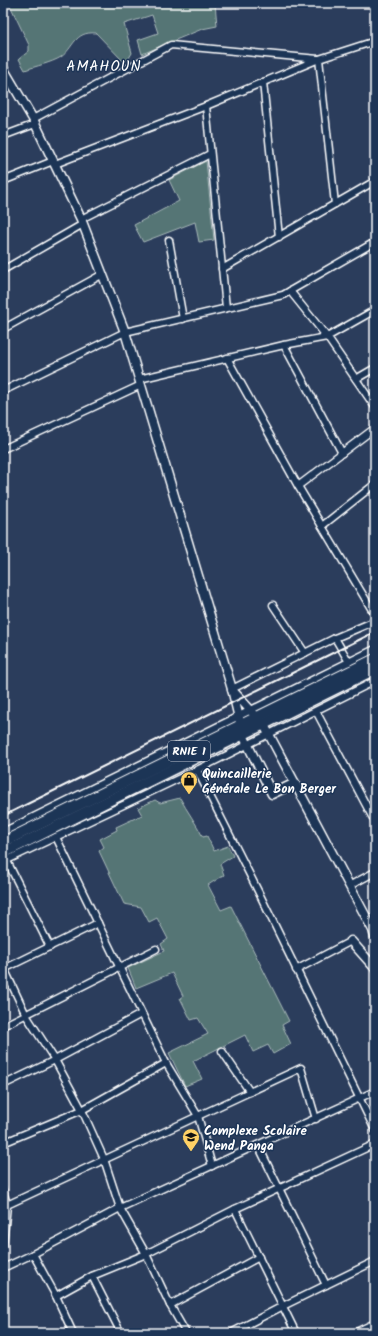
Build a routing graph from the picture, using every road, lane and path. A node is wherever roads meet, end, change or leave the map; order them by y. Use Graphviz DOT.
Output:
graph roads {
  1 [pos="375,41"];
  2 [pos="319,59"];
  3 [pos="4,72"];
  4 [pos="262,82"];
  5 [pos="206,106"];
  6 [pos="34,121"];
  7 [pos="3,136"];
  8 [pos="210,154"];
  9 [pos="54,162"];
  10 [pos="3,180"];
  11 [pos="375,182"];
  12 [pos="335,204"];
  13 [pos="82,222"];
  14 [pos="279,237"];
  15 [pos="169,240"];
  16 [pos="375,242"];
  17 [pos="222,269"];
  18 [pos="3,270"];
  19 [pos="103,274"];
  20 [pos="290,291"];
  21 [pos="226,308"];
  22 [pos="375,310"];
  23 [pos="183,319"];
  24 [pos="3,329"];
  25 [pos="125,332"];
  26 [pos="328,337"];
  27 [pos="284,345"];
  28 [pos="227,358"];
  29 [pos="375,368"];
  30 [pos="356,379"];
  31 [pos="140,382"];
  32 [pos="3,391"];
  33 [pos="375,407"];
  34 [pos="375,428"];
  35 [pos="3,449"];
  36 [pos="342,453"];
  37 [pos="375,484"];
  38 [pos="298,486"];
  39 [pos="322,526"];
  40 [pos="273,605"];
  41 [pos="375,615"];
  42 [pos="375,621"];
  43 [pos="335,638"];
  44 [pos="375,649"];
  45 [pos="305,653"];
  46 [pos="375,659"];
  47 [pos="349,662"];
  48 [pos="375,670"];
  49 [pos="373,682"];
  50 [pos="232,689"];
  51 [pos="375,691"];
  52 [pos="316,711"];
  53 [pos="258,718"];
  54 [pos="241,726"];
  55 [pos="269,734"];
  56 [pos="247,745"];
  57 [pos="197,770"];
  58 [pos="295,783"];
  59 [pos="375,822"];
  60 [pos="3,832"];
  61 [pos="56,837"];
  62 [pos="3,842"];
  63 [pos="4,859"];
  64 [pos="375,872"];
  65 [pos="349,886"];
  66 [pos="98,923"];
  67 [pos="375,937"];
  68 [pos="351,942"];
  69 [pos="50,947"];
  70 [pos="156,949"];
  71 [pos="118,967"];
  72 [pos="4,968"];
  73 [pos="375,968"];
  74 [pos="296,970"];
  75 [pos="141,1014"];
  76 [pos="26,1015"];
  77 [pos="3,1026"];
  78 [pos="222,1051"];
  79 [pos="55,1060"];
  80 [pos="166,1063"];
  81 [pos="3,1085"];
  82 [pos="375,1091"];
  83 [pos="250,1092"];
  84 [pos="360,1098"];
  85 [pos="82,1110"];
  86 [pos="198,1116"];
  87 [pos="316,1119"];
  88 [pos="375,1130"];
  89 [pos="3,1143"];
  90 [pos="375,1144"];
  91 [pos="258,1145"];
  92 [pos="104,1159"];
  93 [pos="212,1166"];
  94 [pos="279,1188"];
  95 [pos="3,1190"];
  96 [pos="7,1205"];
  97 [pos="120,1208"];
  98 [pos="235,1209"];
  99 [pos="3,1245"];
  100 [pos="33,1254"];
  101 [pos="146,1254"];
  102 [pos="259,1257"];
  103 [pos="375,1261"];
  104 [pos="3,1268"];
  105 [pos="92,1276"];
  106 [pos="326,1285"];
  107 [pos="56,1296"];
  108 [pos="170,1305"];
  109 [pos="283,1306"];
  110 [pos="375,1323"];
  111 [pos="73,1333"];
  112 [pos="121,1333"];
  113 [pos="186,1333"];
  114 [pos="231,1333"];
  115 [pos="296,1333"];
  116 [pos="354,1333"];
  1 -- 2 [label="street"];
  2 -- 4 [label="street"];
  2 -- 6 [label="street"];
  2 -- 12 [label="street"];
  3 -- 6 [label="street"];
  4 -- 5 [label="street"];
  4 -- 14 [label="street"];
  5 -- 8 [label="street"];
  5 -- 9 [label="street"];
  6 -- 7 [label="street"];
  6 -- 9 [label="street"];
  8 -- 13 [label="street"];
  8 -- 17 [label="street"];
  9 -- 10 [label="street"];
  9 -- 13 [label="street"];
  11 -- 12 [label="street"];
  12 -- 14 [label="street"];
  13 -- 18 [label="street"];
  13 -- 19 [label="street"];
  14 -- 17 [label="street"];
  15 -- 23 [label="street"];
  16 -- 20 [label="street"];
  17 -- 21 [label="street"];
  19 -- 24 [label="street"];
  19 -- 25 [label="street"];
  20 -- 21 [label="street"];
  20 -- 26 [label="street"];
  21 -- 23 [label="street"];
  22 -- 26 [label="street"];
  23 -- 25 [label="street"];
  25 -- 31 [label="street"];
  25 -- 32 [label="street"];
  26 -- 27 [label="street"];
  26 -- 30 [label="street"];
  27 -- 28 [label="street"];
  27 -- 36 [label="street"];
  28 -- 31 [label="street"];
  28 -- 38 [label="street"];
  29 -- 30 [label="street"];
  30 -- 33 [label="street"];
  31 -- 35 [label="street"];
  31 -- 50 [label="street"];
  34 -- 36 [label="street"];
  36 -- 38 [label="street"];
  37 -- 39 [label="street"];
  38 -- 39 [label="street"];
  39 -- 41 [label="street"];
  40 -- 45 [label="street"];
  42 -- 43 [label="street"];
  43 -- 45 [label="street"];
  43 -- 47 [label="street"];
  44 -- 47 [label="street"];
  45 -- 50 [label="street"];
  46 -- 53 [label="highway, RNIE 1"];
  47 -- 53 [label="street"];
  48 -- 53 [label="highway, RNIE 1"];
  49 -- 51 [label="street"];
  49 -- 52 [label="street"];
  50 -- 53 [label="street"];
  50 -- 54 [label="street"];
  52 -- 55 [label="street"];
  52 -- 59 [label="street"];
  53 -- 54 [label="highway, RNIE 1"];
  53 -- 54 [label="street"];
  53 -- 55 [label="street"];
  54 -- 56 [label="street"];
  54 -- 60 [label="street"];
  54 -- 62 [label="highway, RNIE 1"];
  54 -- 63 [label="highway, RNIE 1"];
  55 -- 56 [label="street"];
  55 -- 58 [label="street"];
  56 -- 57 [label="street"];
  56 -- 58 [label="street"];
  57 -- 61 [label="street"];
  57 -- 74 [label="street"];
  58 -- 65 [label="street"];
  61 -- 63 [label="street"];
  61 -- 66 [label="street"];
  63 -- 69 [label="street"];
  64 -- 65 [label="street"];
  65 -- 67 [label="street"];
  66 -- 69 [label="street"];
  66 -- 71 [label="street"];
  68 -- 73 [label="street"];
  68 -- 74 [label="street"];
  69 -- 72 [label="street"];
  70 -- 71 [label="street"];
  71 -- 75 [label="street"];
  71 -- 76 [label="street"];
  72 -- 76 [label="street"];
  74 -- 84 [label="street"];
  75 -- 79 [label="street"];
  75 -- 80 [label="street"];
  76 -- 77 [label="street"];
  76 -- 79 [label="street"];
  78 -- 83 [label="street"];
  79 -- 81 [label="street"];
  79 -- 85 [label="street"];
  80 -- 85 [label="street"];
  80 -- 86 [label="street"];
  82 -- 84 [label="street"];
  83 -- 86 [label="street"];
  83 -- 87 [label="street"];
  84 -- 87 [label="street"];
  84 -- 88 [label="street"];
  85 -- 89 [label="street"];
  85 -- 92 [label="street"];
  86 -- 92 [label="street"];
  86 -- 93 [label="street"];
  87 -- 91 [label="street"];
  90 -- 94 [label="street"];
  91 -- 93 [label="street"];
  91 -- 94 [label="street"];
  92 -- 96 [label="street"];
  92 -- 97 [label="street"];
  93 -- 97 [label="street"];
  94 -- 98 [label="street"];
  94 -- 106 [label="street"];
  95 -- 96 [label="street"];
  96 -- 99 [label="street"];
  97 -- 100 [label="street"];
  97 -- 101 [label="street"];
  98 -- 101 [label="street"];
  98 -- 102 [label="street"];
  100 -- 104 [label="street"];
  100 -- 107 [label="street"];
  101 -- 105 [label="street"];
  101 -- 108 [label="street"];
  102 -- 108 [label="street"];
  102 -- 109 [label="street"];
  103 -- 106 [label="street"];
  105 -- 107 [label="street"];
  105 -- 112 [label="street"];
  106 -- 109 [label="street"];
  107 -- 111 [label="street"];
  108 -- 113 [label="street"];
  109 -- 114 [label="street"];
  109 -- 115 [label="street"];
  110 -- 116 [label="street"];
}
